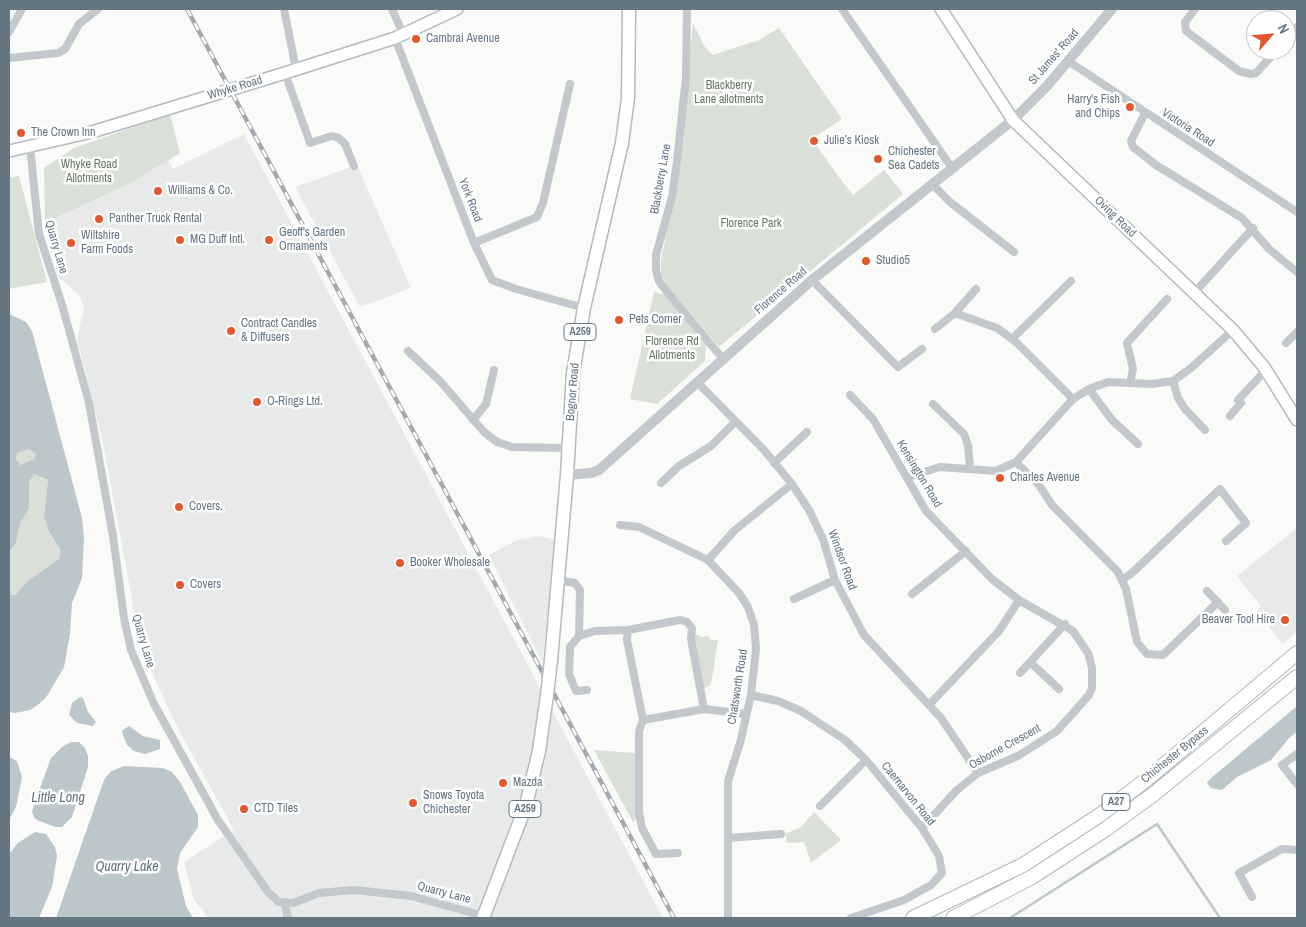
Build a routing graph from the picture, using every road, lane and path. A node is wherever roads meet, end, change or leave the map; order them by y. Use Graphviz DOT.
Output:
graph roads {
  1 [pos="22,9"];
  2 [pos="98,9"];
  3 [pos="284,9"];
  4 [pos="392,9"];
  5 [pos="457,9"];
  6 [pos="629,9"];
  7 [pos="687,9"];
  8 [pos="842,9"];
  9 [pos="941,9"];
  10 [pos="1112,9"];
  11 [pos="1195,9"];
  12 [pos="9,32"];
  13 [pos="399,36"];
  14 [pos="9,58"];
  15 [pos="1068,60"];
  16 [pos="1268,60"];
  17 [pos="291,71"];
  18 [pos="570,84"];
  19 [pos="1145,113"];
  20 [pos="1013,120"];
  21 [pos="30,147"];
  22 [pos="9,151"];
  23 [pos="354,166"];
  24 [pos="952,168"];
  25 [pos="932,184"];
  26 [pos="1297,212"];
  27 [pos="1253,228"];
  28 [pos="474,243"];
  29 [pos="1014,252"];
  30 [pos="1297,272"];
  31 [pos="812,280"];
  32 [pos="1071,281"];
  33 [pos="976,289"];
  34 [pos="1195,292"];
  35 [pos="1167,299"];
  36 [pos="584,308"];
  37 [pos="955,313"];
  38 [pos="935,329"];
  39 [pos="1233,330"];
  40 [pos="1297,332"];
  41 [pos="1014,340"];
  42 [pos="1286,343"];
  43 [pos="922,349"];
  44 [pos="408,351"];
  45 [pos="723,359"];
  46 [pos="494,370"];
  47 [pos="1266,370"];
  48 [pos="1173,381"];
  49 [pos="698,383"];
  50 [pos="1130,383"];
  51 [pos="1090,389"];
  52 [pos="850,395"];
  53 [pos="1073,399"];
  54 [pos="933,404"];
  55 [pos="1230,416"];
  56 [pos="473,420"];
  57 [pos="1297,420"];
  58 [pos="735,422"];
  59 [pos="1205,430"];
  60 [pos="807,432"];
  61 [pos="1138,444"];
  62 [pos="568,448"];
  63 [pos="1016,462"];
  64 [pos="774,463"];
  65 [pos="970,468"];
  66 [pos="567,475"];
  67 [pos="908,477"];
  68 [pos="661,483"];
  69 [pos="792,484"];
  70 [pos="620,525"];
  71 [pos="1226,541"];
  72 [pos="966,552"];
  73 [pos="708,560"];
  74 [pos="558,580"];
  75 [pos="835,580"];
  76 [pos="1122,580"];
  77 [pos="1207,591"];
  78 [pos="912,594"];
  79 [pos="794,599"];
  80 [pos="1019,600"];
  81 [pos="1218,602"];
  82 [pos="1226,610"];
  83 [pos="1065,624"];
  84 [pos="628,630"];
  85 [pos="579,636"];
  86 [pos="1297,653"];
  87 [pos="1031,663"];
  88 [pos="1020,674"];
  89 [pos="1297,677"];
  90 [pos="1059,689"];
  91 [pos="587,690"];
  92 [pos="750,695"];
  93 [pos="929,705"];
  94 [pos="704,709"];
  95 [pos="746,714"];
  96 [pos="643,720"];
  97 [pos="1297,754"];
  98 [pos="866,760"];
  99 [pos="978,773"];
  100 [pos="1297,784"];
  101 [pos="820,806"];
  102 [pos="922,828"];
  103 [pos="781,834"];
  104 [pos="728,838"];
  105 [pos="1297,850"];
  106 [pos="678,853"];
  107 [pos="1252,897"];
  108 [pos="285,904"];
  109 [pos="483,917"];
  110 [pos="288,918"];
  111 [pos="728,918"];
  112 [pos="851,918"];
  113 [pos="913,918"];
  114 [pos="953,918"];
  1 -- 12 [label="street"];
  2 -- 14 [label="street"];
  3 -- 17 [label="street"];
  4 -- 13 [label="street"];
  5 -- 13 [label="main road, Whyke Road"];
  6 -- 36 [label="main road, Bognor Road / A259"];
  7 -- 45 [label="street, Blackberry Lane"];
  8 -- 24 [label="street"];
  9 -- 20 [label="main road, Oving Road"];
  10 -- 15 [label="street, St James' Road"];
  11 -- 16 [label="street"];
  13 -- 17 [label="main road, Whyke Road"];
  13 -- 28 [label="street, York Road"];
  15 -- 19 [label="street, Victoria Road"];
  15 -- 20 [label="street, St James' Road"];
  17 -- 21 [label="main road, Whyke Road"];
  17 -- 23 [label="street"];
  18 -- 28 [label="street"];
  19 -- 26 [label="street, Victoria Road"];
  19 -- 27 [label="street"];
  20 -- 24 [label="street, Florence Road"];
  20 -- 34 [label="main road, Oving Road"];
  21 -- 22 [label="main road, Whyke Road"];
  21 -- 108 [label="street, Quarry Lane"];
  24 -- 25 [label="street, Florence Road"];
  25 -- 29 [label="street"];
  25 -- 31 [label="street, Florence Road"];
  27 -- 30 [label="street"];
  27 -- 34 [label="street"];
  28 -- 36 [label="street, York Road"];
  31 -- 43 [label="street"];
  31 -- 45 [label="street, Florence Road"];
  32 -- 41 [label="street"];
  33 -- 37 [label="street"];
  34 -- 39 [label="main road, Oving Road"];
  35 -- 50 [label="street"];
  36 -- 62 [label="main road, Bognor Road / A259"];
  37 -- 38 [label="street"];
  37 -- 41 [label="street"];
  39 -- 47 [label="main road, Oving Road"];
  39 -- 48 [label="street"];
  40 -- 42 [label="street"];
  41 -- 53 [label="street"];
  44 -- 56 [label="street"];
  45 -- 49 [label="street, Florence Road"];
  46 -- 56 [label="street"];
  47 -- 55 [label="street"];
  47 -- 57 [label="main road, Oving Road"];
  48 -- 50 [label="street"];
  48 -- 59 [label="street"];
  49 -- 58 [label="street, Windsor Road"];
  49 -- 66 [label="street, Florence Road"];
  50 -- 51 [label="street"];
  51 -- 53 [label="street"];
  51 -- 61 [label="street"];
  52 -- 67 [label="street, Kensington Road"];
  53 -- 63 [label="street"];
  54 -- 65 [label="street"];
  56 -- 62 [label="street"];
  58 -- 64 [label="street, Windsor Road"];
  58 -- 68 [label="street"];
  60 -- 64 [label="street"];
  62 -- 66 [label="main road, Bognor Road / A259"];
  63 -- 65 [label="street"];
  63 -- 76 [label="street"];
  64 -- 69 [label="street, Windsor Road"];
  65 -- 67 [label="street"];
  66 -- 74 [label="main road, Bognor Road / A259"];
  67 -- 72 [label="street, Kensington Road"];
  69 -- 73 [label="street"];
  69 -- 75 [label="street, Windsor Road"];
  70 -- 73 [label="street, Chatsworth Road"];
  71 -- 76 [label="street"];
  72 -- 78 [label="street"];
  72 -- 80 [label="street, Kensington Road"];
  73 -- 92 [label="street, Chatsworth Road"];
  74 -- 85 [label="street"];
  74 -- 109 [label="main road, Bognor Road / A259, bridge"];
  75 -- 79 [label="street"];
  75 -- 93 [label="street, Windsor Road"];
  76 -- 81 [label="street"];
  77 -- 81 [label="street"];
  80 -- 83 [label="street, Osborne Crescent"];
  80 -- 93 [label="street"];
  81 -- 82 [label="street"];
  83 -- 87 [label="street"];
  83 -- 99 [label="street, Osborne Crescent"];
  84 -- 85 [label="street"];
  84 -- 94 [label="street"];
  84 -- 96 [label="street"];
  85 -- 91 [label="street"];
  86 -- 113 [label="highway, Chichester Bypass / A27"];
  87 -- 88 [label="street"];
  87 -- 90 [label="street"];
  89 -- 114 [label="highway, Chichester Bypass / A27"];
  92 -- 95 [label="street, Chatsworth Road"];
  92 -- 98 [label="street, Caernarvon Road"];
  93 -- 99 [label="street, Windsor Road"];
  94 -- 95 [label="street"];
  94 -- 96 [label="street"];
  95 -- 104 [label="street, Chatsworth Road"];
  96 -- 106 [label="street"];
  97 -- 100 [label="street"];
  98 -- 101 [label="street"];
  98 -- 102 [label="street, Caernarvon Road"];
  99 -- 102 [label="street, Osborne Crescent"];
  102 -- 112 [label="street, Caernarvon Road"];
  103 -- 104 [label="street"];
  104 -- 111 [label="street, Chatsworth Road"];
  105 -- 107 [label="street"];
  108 -- 109 [label="street, Quarry Lane"];
  108 -- 110 [label="street"];
}
